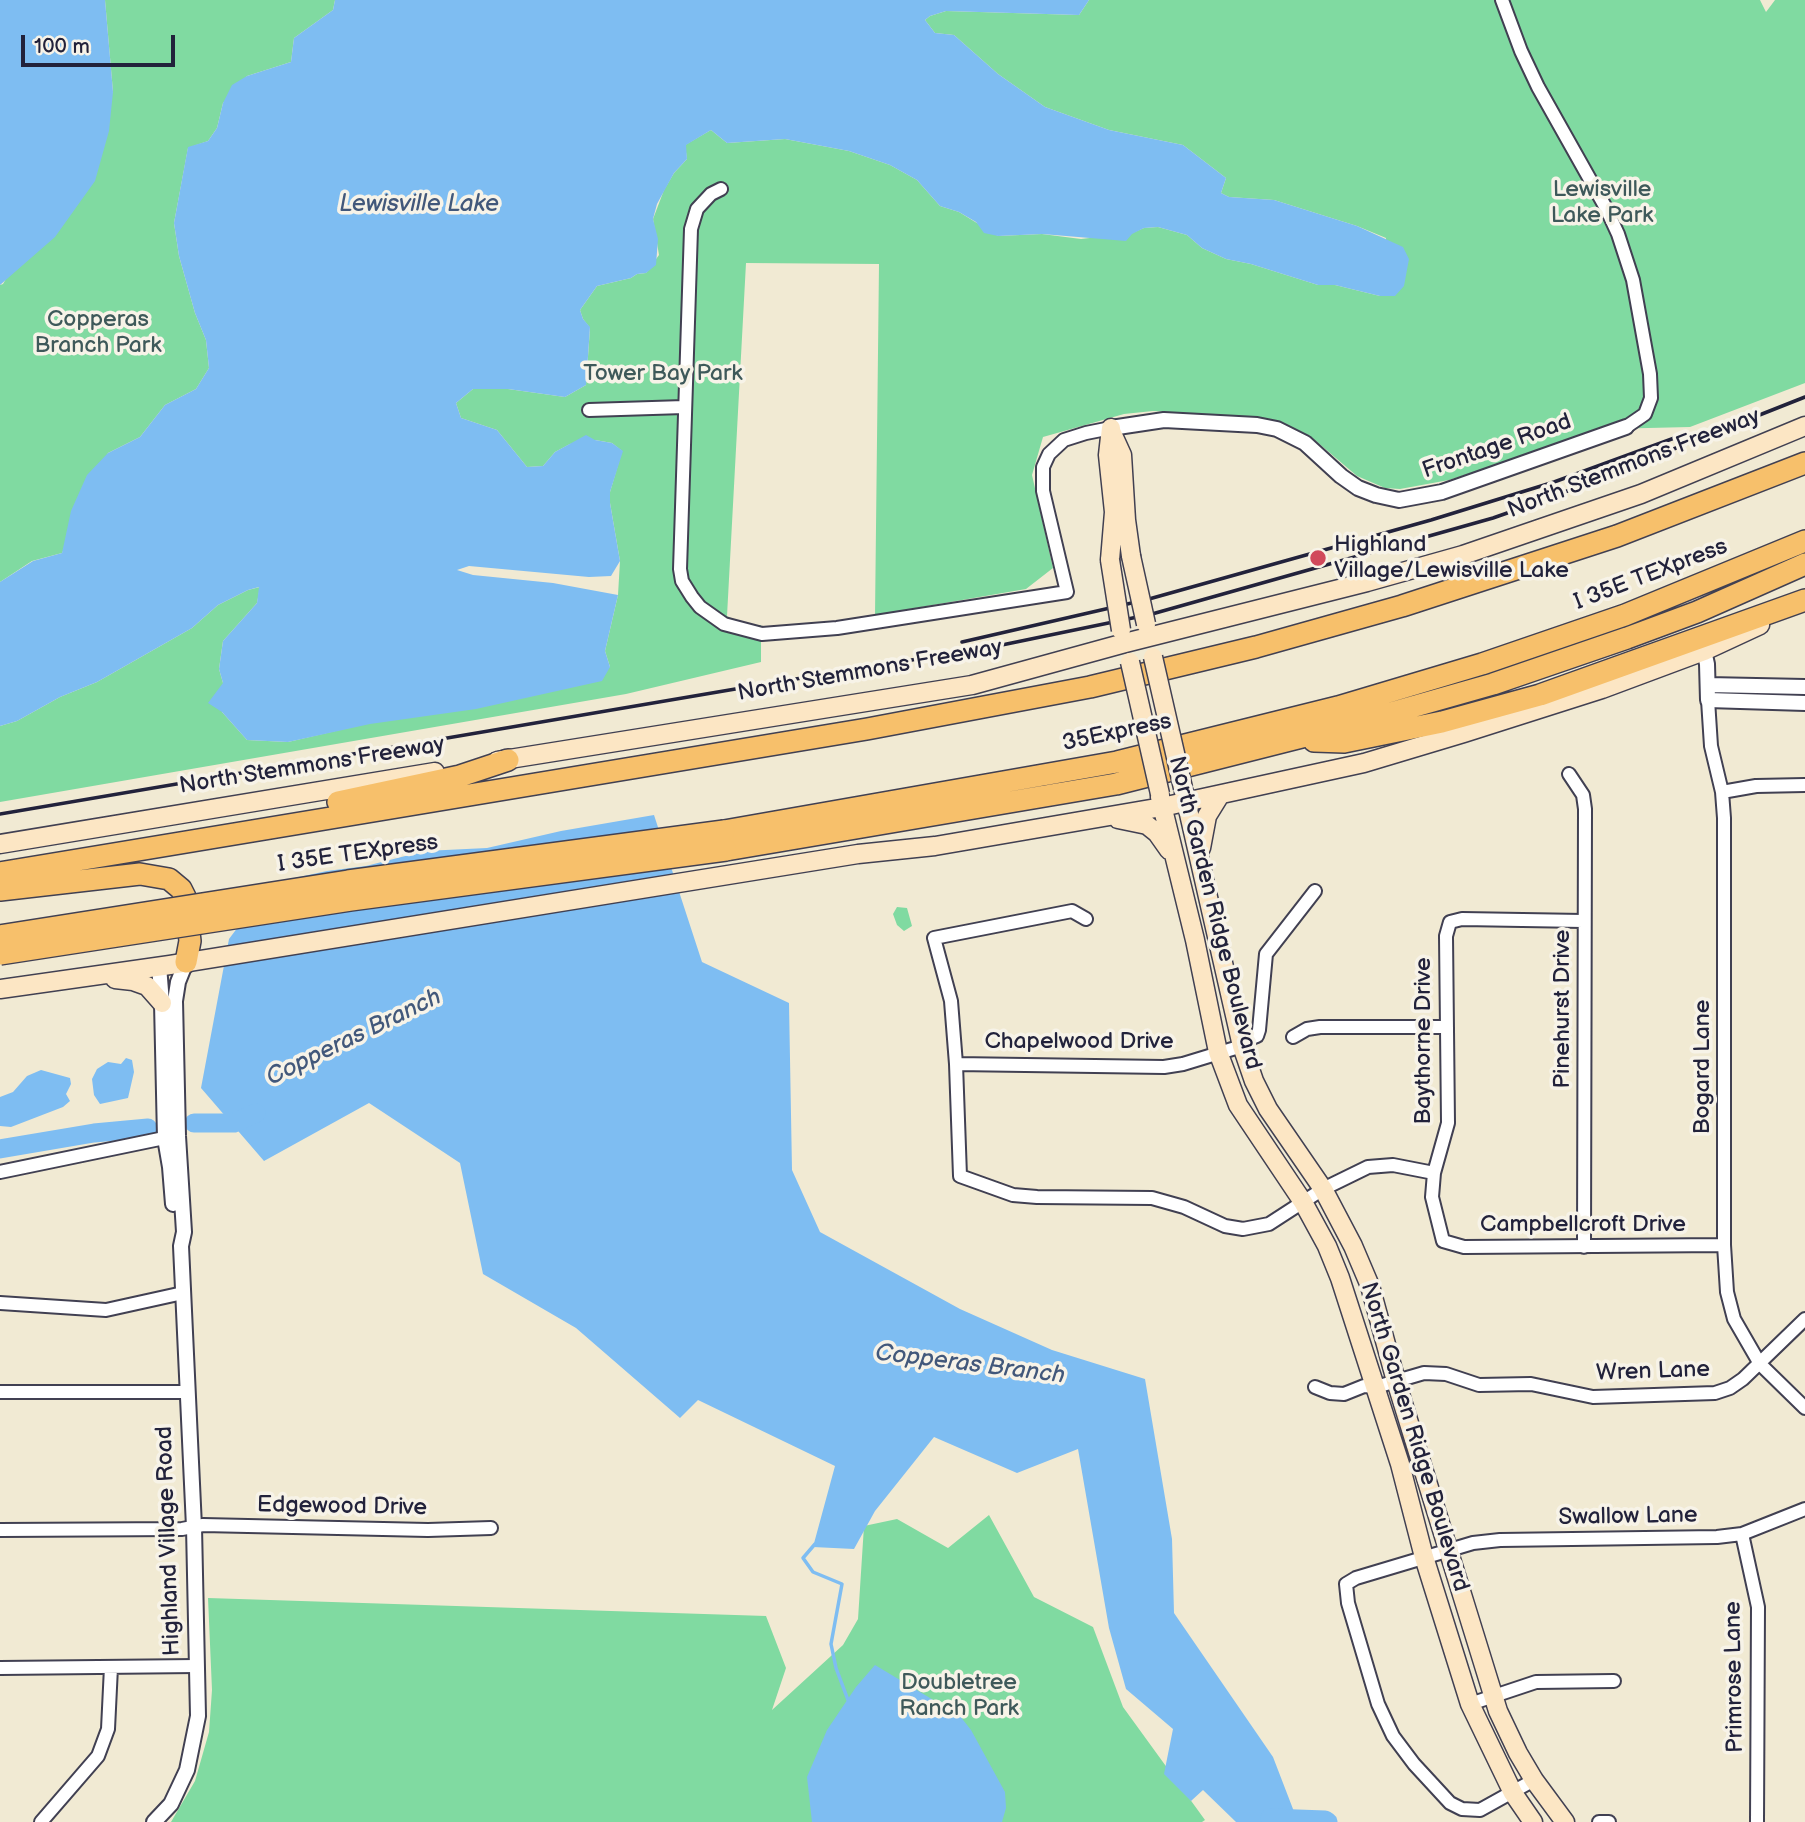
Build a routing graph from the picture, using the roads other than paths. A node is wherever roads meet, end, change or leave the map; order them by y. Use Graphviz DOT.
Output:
graph roads {
  1 [pos="1502,0"];
  2 [pos="720,188"];
  3 [pos="684,407"];
  4 [pos="589,410"];
  5 [pos="1805,426"];
  6 [pos="1626,427"];
  7 [pos="1111,428"];
  8 [pos="1805,463"];
  9 [pos="1805,541"];
  10 [pos="1805,564"];
  11 [pos="1805,602"];
  12 [pos="1148,631"];
  13 [pos="1123,637"];
  14 [pos="1704,650"];
  15 [pos="1514,654"];
  16 [pos="1708,685"];
  17 [pos="1805,687"];
  18 [pos="1708,700"];
  19 [pos="1805,703"];
  20 [pos="1291,740"];
  21 [pos="508,760"];
  22 [pos="1569,774"];
  23 [pos="1805,785"];
  24 [pos="1722,792"];
  25 [pos="1185,795"];
  26 [pos="1220,795"];
  27 [pos="1161,801"];
  28 [pos="1108,816"];
  29 [pos="292,823"];
  30 [pos="725,840"];
  31 [pos="0,844"];
  32 [pos="1174,858"];
  33 [pos="1200,858"];
  34 [pos="0,873"];
  35 [pos="0,890"];
  36 [pos="1315,891"];
  37 [pos="1086,919"];
  38 [pos="1583,921"];
  39 [pos="0,936"];
  40 [pos="0,954"];
  41 [pos="186,962"];
  42 [pos="159,967"];
  43 [pos="94,976"];
  44 [pos="0,989"];
  45 [pos="162,1003"];
  46 [pos="1447,1027"];
  47 [pos="1293,1037"];
  48 [pos="1242,1046"];
  49 [pos="1218,1052"];
  50 [pos="956,1064"];
  51 [pos="172,1137"];
  52 [pos="0,1172"];
  53 [pos="1434,1173"];
  54 [pos="1323,1189"];
  55 [pos="1303,1202"];
  56 [pos="1443,1241"];
  57 [pos="1724,1245"];
  58 [pos="1584,1247"];
  59 [pos="183,1293"];
  60 [pos="0,1303"];
  61 [pos="1805,1319"];
  62 [pos="1760,1363"];
  63 [pos="1396,1381"];
  64 [pos="1315,1387"];
  65 [pos="1376,1387"];
  66 [pos="0,1392"];
  67 [pos="187,1392"];
  68 [pos="1805,1408"];
  69 [pos="1805,1509"];
  70 [pos="194,1527"];
  71 [pos="491,1528"];
  72 [pos="0,1530"];
  73 [pos="1742,1534"];
  74 [pos="1448,1549"];
  75 [pos="1424,1557"];
  76 [pos="197,1666"];
  77 [pos="111,1667"];
  78 [pos="0,1668"];
  79 [pos="1614,1681"];
  80 [pos="1493,1695"];
  81 [pos="1470,1704"];
  82 [pos="1534,1780"];
  83 [pos="1513,1793"];
  84 [pos="41,1822"];
  85 [pos="154,1822"];
  86 [pos="1534,1822"];
  87 [pos="1565,1822"];
  88 [pos="1599,1822"];
  89 [pos="1609,1822"];
  90 [pos="1758,1822"];
  1 -- 6 [label="street"];
  2 -- 3 [label="street"];
  3 -- 4 [label="street"];
  3 -- 7 [label="street, North Stemmons Freeway"];
  5 -- 12 [label="main road, North Stemmons Freeway"];
  6 -- 7 [label="street, Frontage Road"];
  7 -- 12 [label="main road, North Garden Ridge Boulevard, bridge"];
  7 -- 13 [label="main road, North Garden Ridge Boulevard, bridge"];
  8 -- 29 [label="highway"];
  9 -- 15 [label="highway, I 35E TEXpress"];
  10 -- 20 [label="highway"];
  11 -- 14 [label="main road"];
  11 -- 20 [label="highway"];
  12 -- 13 [label="main road, North Stemmons Freeway"];
  12 -- 25 [label="main road, North Garden Ridge Boulevard, bridge"];
  13 -- 21 [label="main road, North Stemmons Freeway"];
  13 -- 27 [label="main road, North Garden Ridge Boulevard, bridge"];
  14 -- 16 [label="street"];
  14 -- 26 [label="main road"];
  15 -- 30 [label="highway, 35Express"];
  16 -- 17 [label="street"];
  16 -- 18 [label="street"];
  18 -- 19 [label="street"];
  18 -- 24 [label="street, Bogard Lane"];
  20 -- 30 [label="highway"];
  21 -- 29 [label="highway"];
  21 -- 31 [label="main road, North Stemmons Freeway"];
  22 -- 38 [label="street, Pinehurst Drive"];
  23 -- 24 [label="street"];
  24 -- 57 [label="street, Bogard Lane"];
  25 -- 26 [label="main road"];
  25 -- 27 [label="main road"];
  25 -- 33 [label="main road, North Garden Ridge Boulevard"];
  26 -- 33 [label="main road"];
  27 -- 28 [label="main road"];
  27 -- 32 [label="main road, North Garden Ridge Boulevard"];
  28 -- 32 [label="main road"];
  28 -- 41 [label="main road"];
  29 -- 34 [label="highway"];
  30 -- 39 [label="highway, I 35E TEXpress, bridge"];
  30 -- 40 [label="highway, bridge"];
  32 -- 49 [label="main road, North Garden Ridge Boulevard"];
  33 -- 48 [label="main road, North Garden Ridge Boulevard"];
  35 -- 41 [label="highway"];
  36 -- 48 [label="street"];
  37 -- 50 [label="street"];
  38 -- 46 [label="street, Baythorne Drive"];
  38 -- 58 [label="street, Pinehurst Drive"];
  41 -- 42 [label="main road"];
  41 -- 51 [label="street, Highland Village Road"];
  42 -- 43 [label="main road"];
  42 -- 45 [label="street, Highland Village Road"];
  43 -- 44 [label="main road"];
  43 -- 45 [label="main road"];
  45 -- 51 [label="street, Highland Village Road"];
  46 -- 47 [label="street"];
  46 -- 53 [label="street, Baythorne Drive"];
  48 -- 49 [label="street, Chapelwood Drive"];
  48 -- 54 [label="main road, North Garden Ridge Boulevard"];
  49 -- 50 [label="street, Chapelwood Drive"];
  49 -- 55 [label="main road, North Garden Ridge Boulevard"];
  50 -- 55 [label="street"];
  51 -- 52 [label="street"];
  51 -- 59 [label="street, Highland Village Road"];
  53 -- 54 [label="street"];
  53 -- 56 [label="street, Baythorne Drive"];
  54 -- 55 [label="street"];
  54 -- 63 [label="main road, North Garden Ridge Boulevard"];
  55 -- 65 [label="main road, North Garden Ridge Boulevard"];
  56 -- 58 [label="street, Campbellcroft Drive"];
  57 -- 58 [label="street, Campbellcroft Drive"];
  57 -- 62 [label="street, Bogard Lane"];
  59 -- 60 [label="street"];
  59 -- 67 [label="street, Highland Village Road"];
  61 -- 62 [label="street, Wren Lane"];
  62 -- 63 [label="street, Wren Lane"];
  62 -- 68 [label="street, Bogard Lane"];
  63 -- 65 [label="street, Wren Lane"];
  63 -- 74 [label="main road, North Garden Ridge Boulevard"];
  64 -- 65 [label="street, Wren Lane"];
  65 -- 75 [label="main road, North Garden Ridge Boulevard"];
  66 -- 67 [label="street"];
  67 -- 70 [label="street, Highland Village Road"];
  69 -- 73 [label="street, Swallow Lane"];
  70 -- 71 [label="street, Edgewood Drive"];
  70 -- 72 [label="street, Edgewood Drive"];
  70 -- 76 [label="street, Highland Village Road"];
  73 -- 74 [label="street, Swallow Lane"];
  73 -- 90 [label="street, Primrose Lane"];
  74 -- 75 [label="street, Swallow Lane"];
  74 -- 80 [label="main road, North Garden Ridge Boulevard"];
  75 -- 81 [label="main road, North Garden Ridge Boulevard"];
  75 -- 83 [label="street, Swallow Lane"];
  76 -- 77 [label="street"];
  76 -- 85 [label="street, Highland Village Road"];
  77 -- 78 [label="street"];
  77 -- 84 [label="street"];
  79 -- 80 [label="street"];
  80 -- 81 [label="street"];
  80 -- 82 [label="main road, North Garden Ridge Boulevard"];
  81 -- 83 [label="main road, North Garden Ridge Boulevard"];
  82 -- 83 [label="street"];
  82 -- 87 [label="main road, North Garden Ridge Boulevard"];
  83 -- 86 [label="main road, North Garden Ridge Boulevard"];
  88 -- 89 [label="street"];
}
